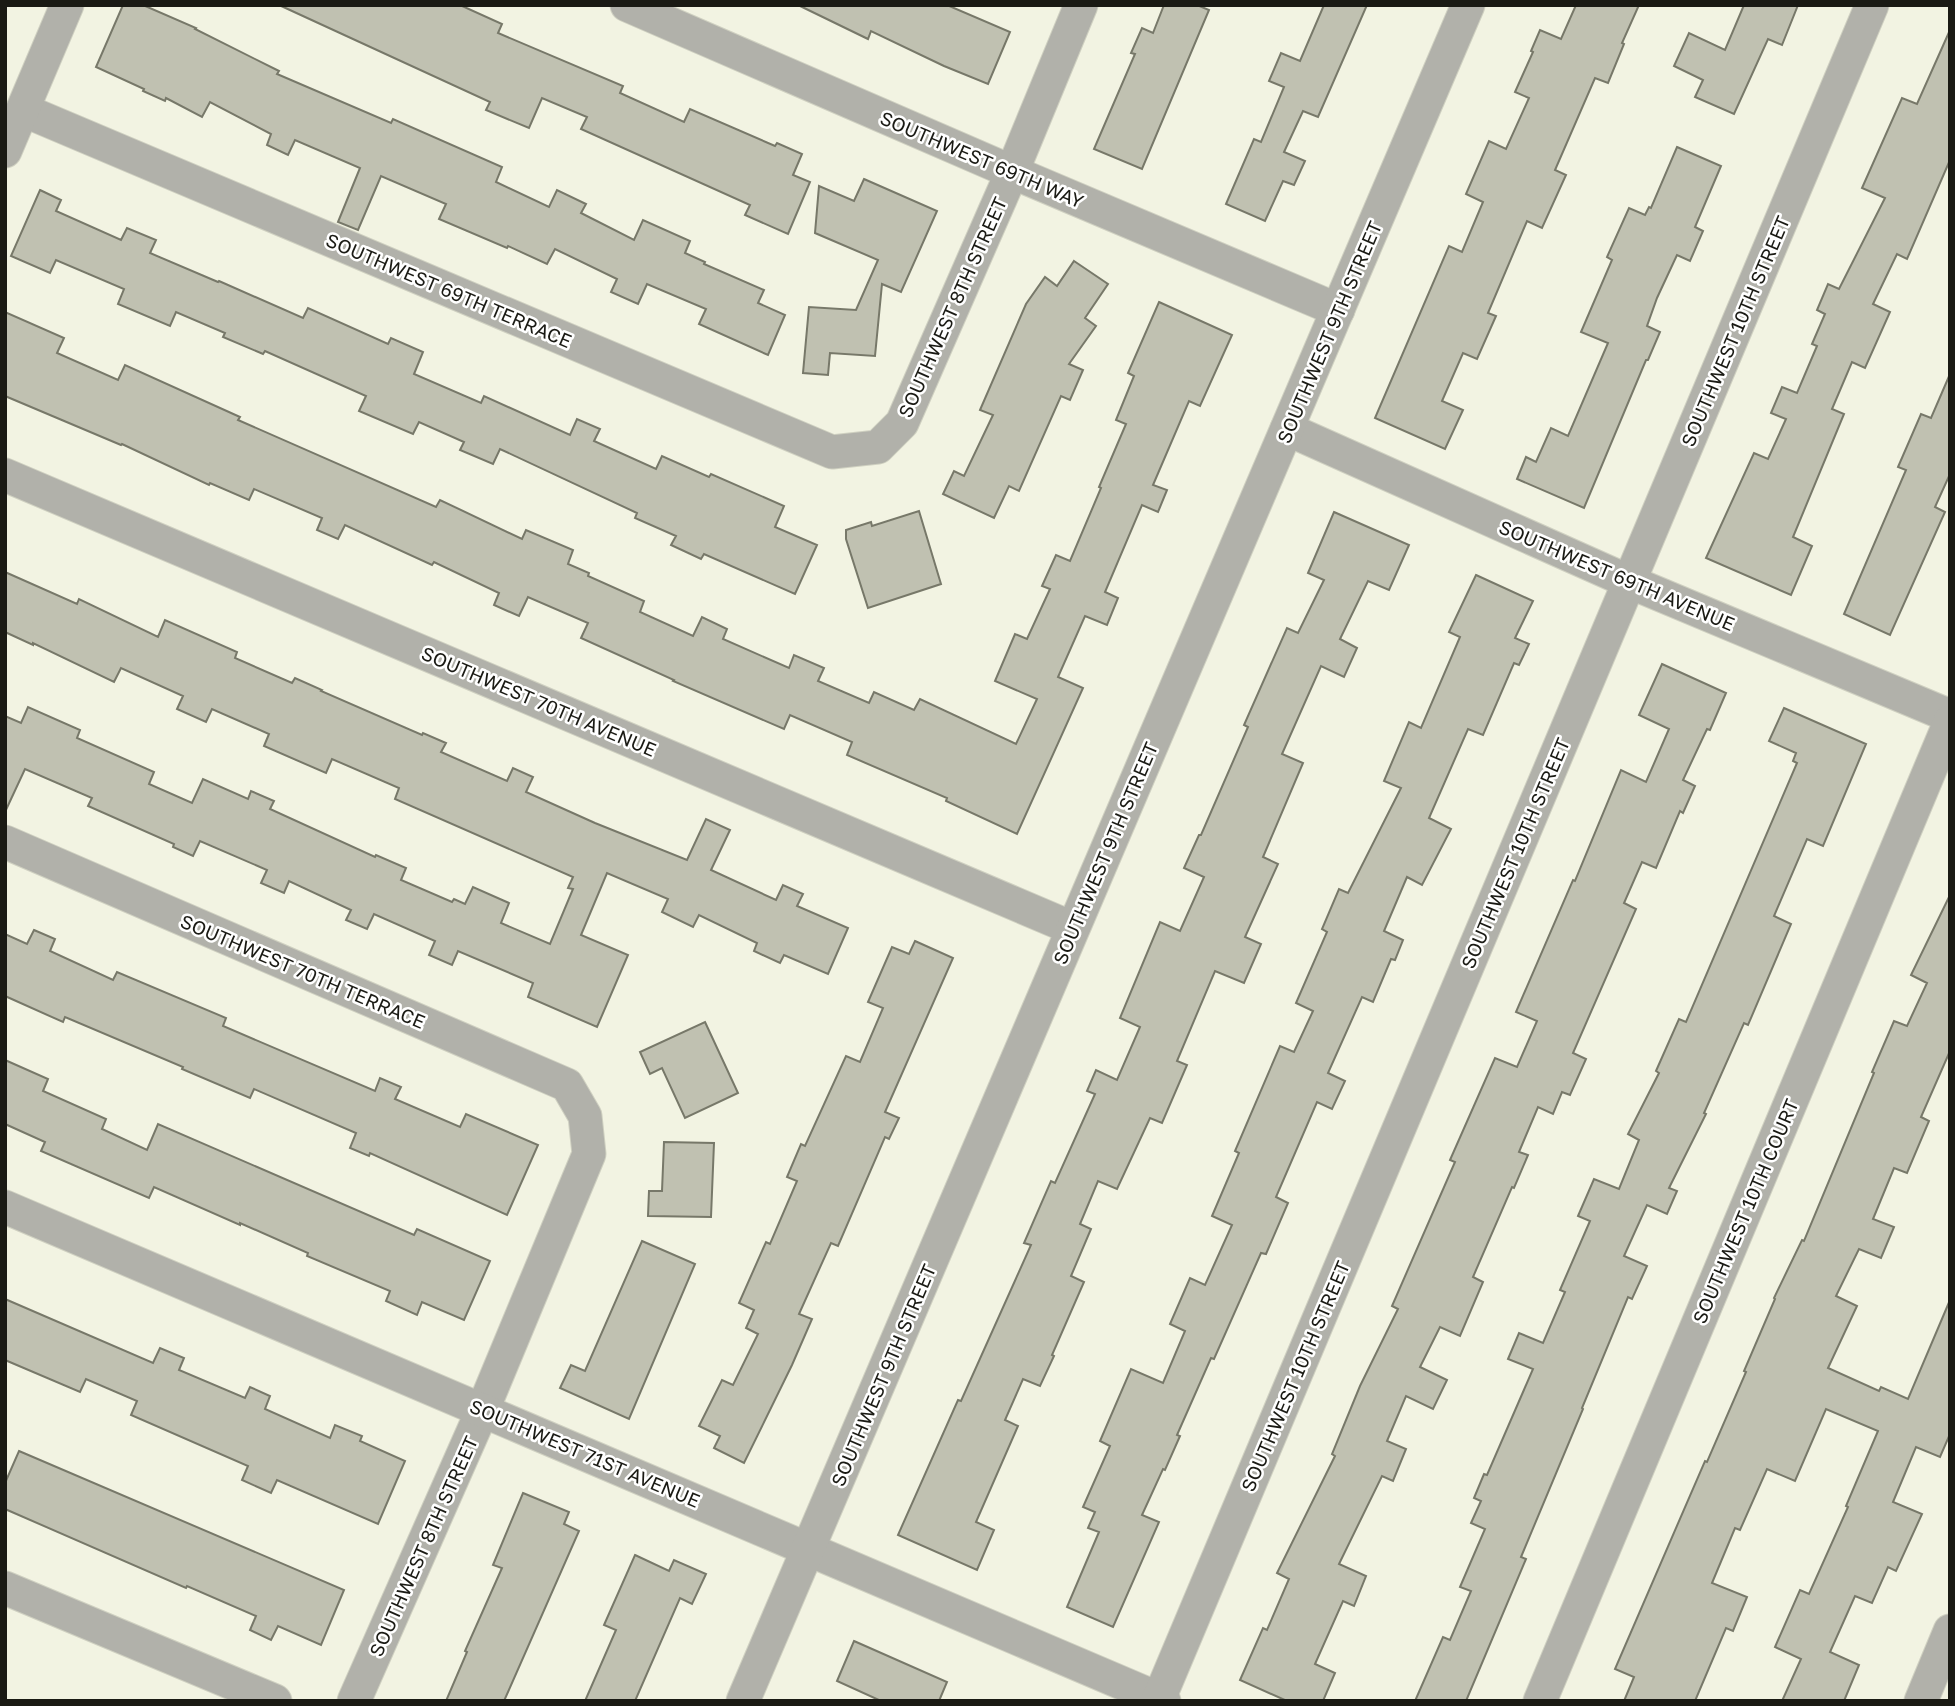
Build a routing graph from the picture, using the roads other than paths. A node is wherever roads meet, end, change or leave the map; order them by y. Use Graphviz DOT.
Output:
graph roads {
  1 [pos="67,5"];
  2 [pos="627,5"];
  3 [pos="1081,5"];
  4 [pos="1468,5"];
  5 [pos="1871,5"];
  6 [pos="23,110"];
  7 [pos="5,151"];
  8 [pos="1012,172"];
  9 [pos="1338,310"];
  10 [pos="1287,429"];
  11 [pos="877,447"];
  12 [pos="5,475"];
  13 [pos="1630,582"];
  14 [pos="1950,716"];
  15 [pos="1950,722"];
  16 [pos="5,842"];
  17 [pos="1072,928"];
  18 [pos="585,1116"];
  19 [pos="5,1207"];
  20 [pos="483,1409"];
  21 [pos="809,1550"];
  22 [pos="5,1588"];
  23 [pos="1950,1630"];
  24 [pos="1160,1700"];
  25 [pos="275,1701"];
  26 [pos="354,1701"];
  27 [pos="743,1701"];
  28 [pos="1540,1701"];
  29 [pos="1921,1701"];
  1 -- 6 [label="street"];
  2 -- 8 [label="street, SOUTHWEST 69TH WAY"];
  3 -- 8 [label="street, SOUTHWEST 8TH STREET"];
  4 -- 9 [label="street, SOUTHWEST 9TH STREET"];
  5 -- 13 [label="street, SOUTHWEST 10TH STREET"];
  6 -- 7 [label="street"];
  6 -- 11 [label="street, SOUTHWEST 69TH TERRACE"];
  8 -- 9 [label="street, SOUTHWEST 69TH WAY"];
  8 -- 11 [label="street, SOUTHWEST 8TH STREET"];
  9 -- 10 [label="street, SOUTHWEST 9TH STREET"];
  10 -- 13 [label="street, SOUTHWEST 69TH AVENUE"];
  10 -- 17 [label="street, SOUTHWEST 9TH STREET"];
  12 -- 17 [label="street, SOUTHWEST 70TH AVENUE"];
  13 -- 14 [label="street, SOUTHWEST 69TH AVENUE"];
  13 -- 24 [label="street, SOUTHWEST 10TH STREET"];
  15 -- 28 [label="street, SOUTHWEST 10TH COURT"];
  16 -- 18 [label="street, SOUTHWEST 70TH TERRACE"];
  17 -- 21 [label="street, SOUTHWEST 9TH STREET"];
  18 -- 20 [label="street, SOUTHWEST 8TH STREET"];
  19 -- 20 [label="street, SOUTHWEST 71ST AVENUE"];
  20 -- 21 [label="street, SOUTHWEST 71ST AVENUE"];
  20 -- 26 [label="street, SOUTHWEST 8TH STREET"];
  21 -- 24 [label="street, SOUTHWEST 71ST AVENUE"];
  21 -- 27 [label="street, SOUTHWEST 9TH STREET"];
  22 -- 25 [label="street"];
  23 -- 29 [label="street"];
}
